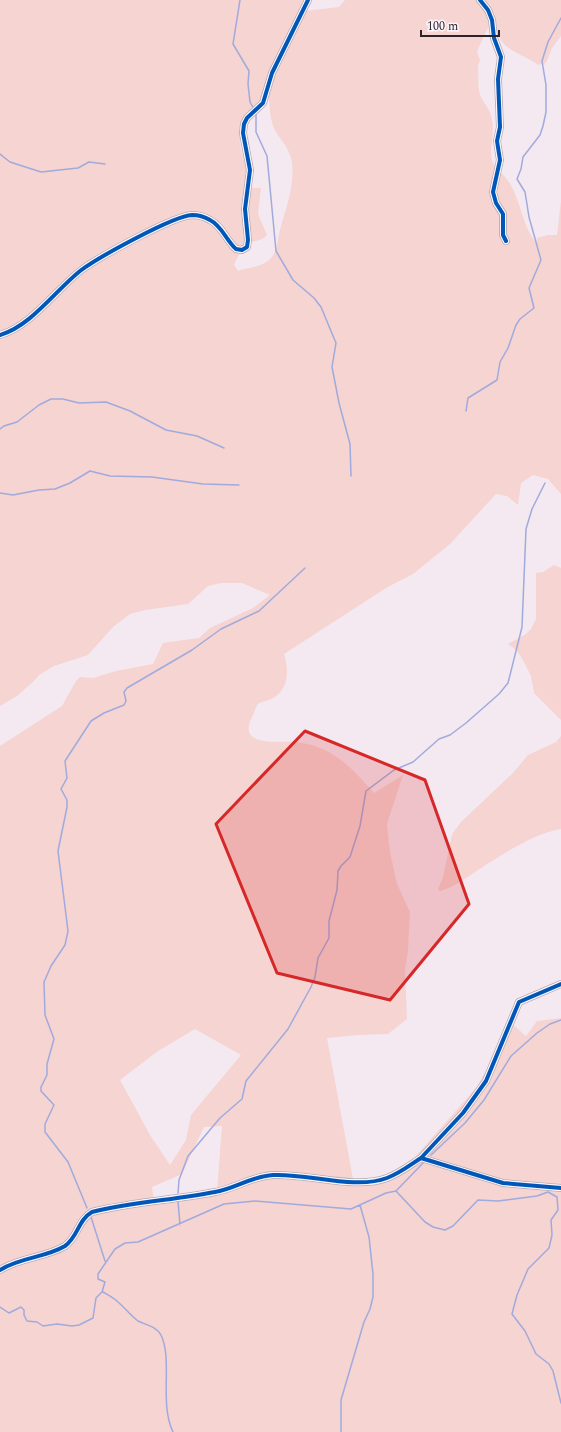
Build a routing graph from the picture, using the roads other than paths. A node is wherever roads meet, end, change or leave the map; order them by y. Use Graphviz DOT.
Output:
graph roads {
  1 [pos="308,0"];
  2 [pos="480,0"];
  3 [pos="506,241"];
  4 [pos="0,335"];
  5 [pos="561,984"];
  6 [pos="421,1158"];
  7 [pos="561,1188"];
  8 [pos="0,1270"];
  1 -- 4 [label="street"];
  2 -- 3 [label="street"];
  5 -- 6 [label="street"];
  6 -- 7 [label="street"];
  6 -- 8 [label="street"];
}
